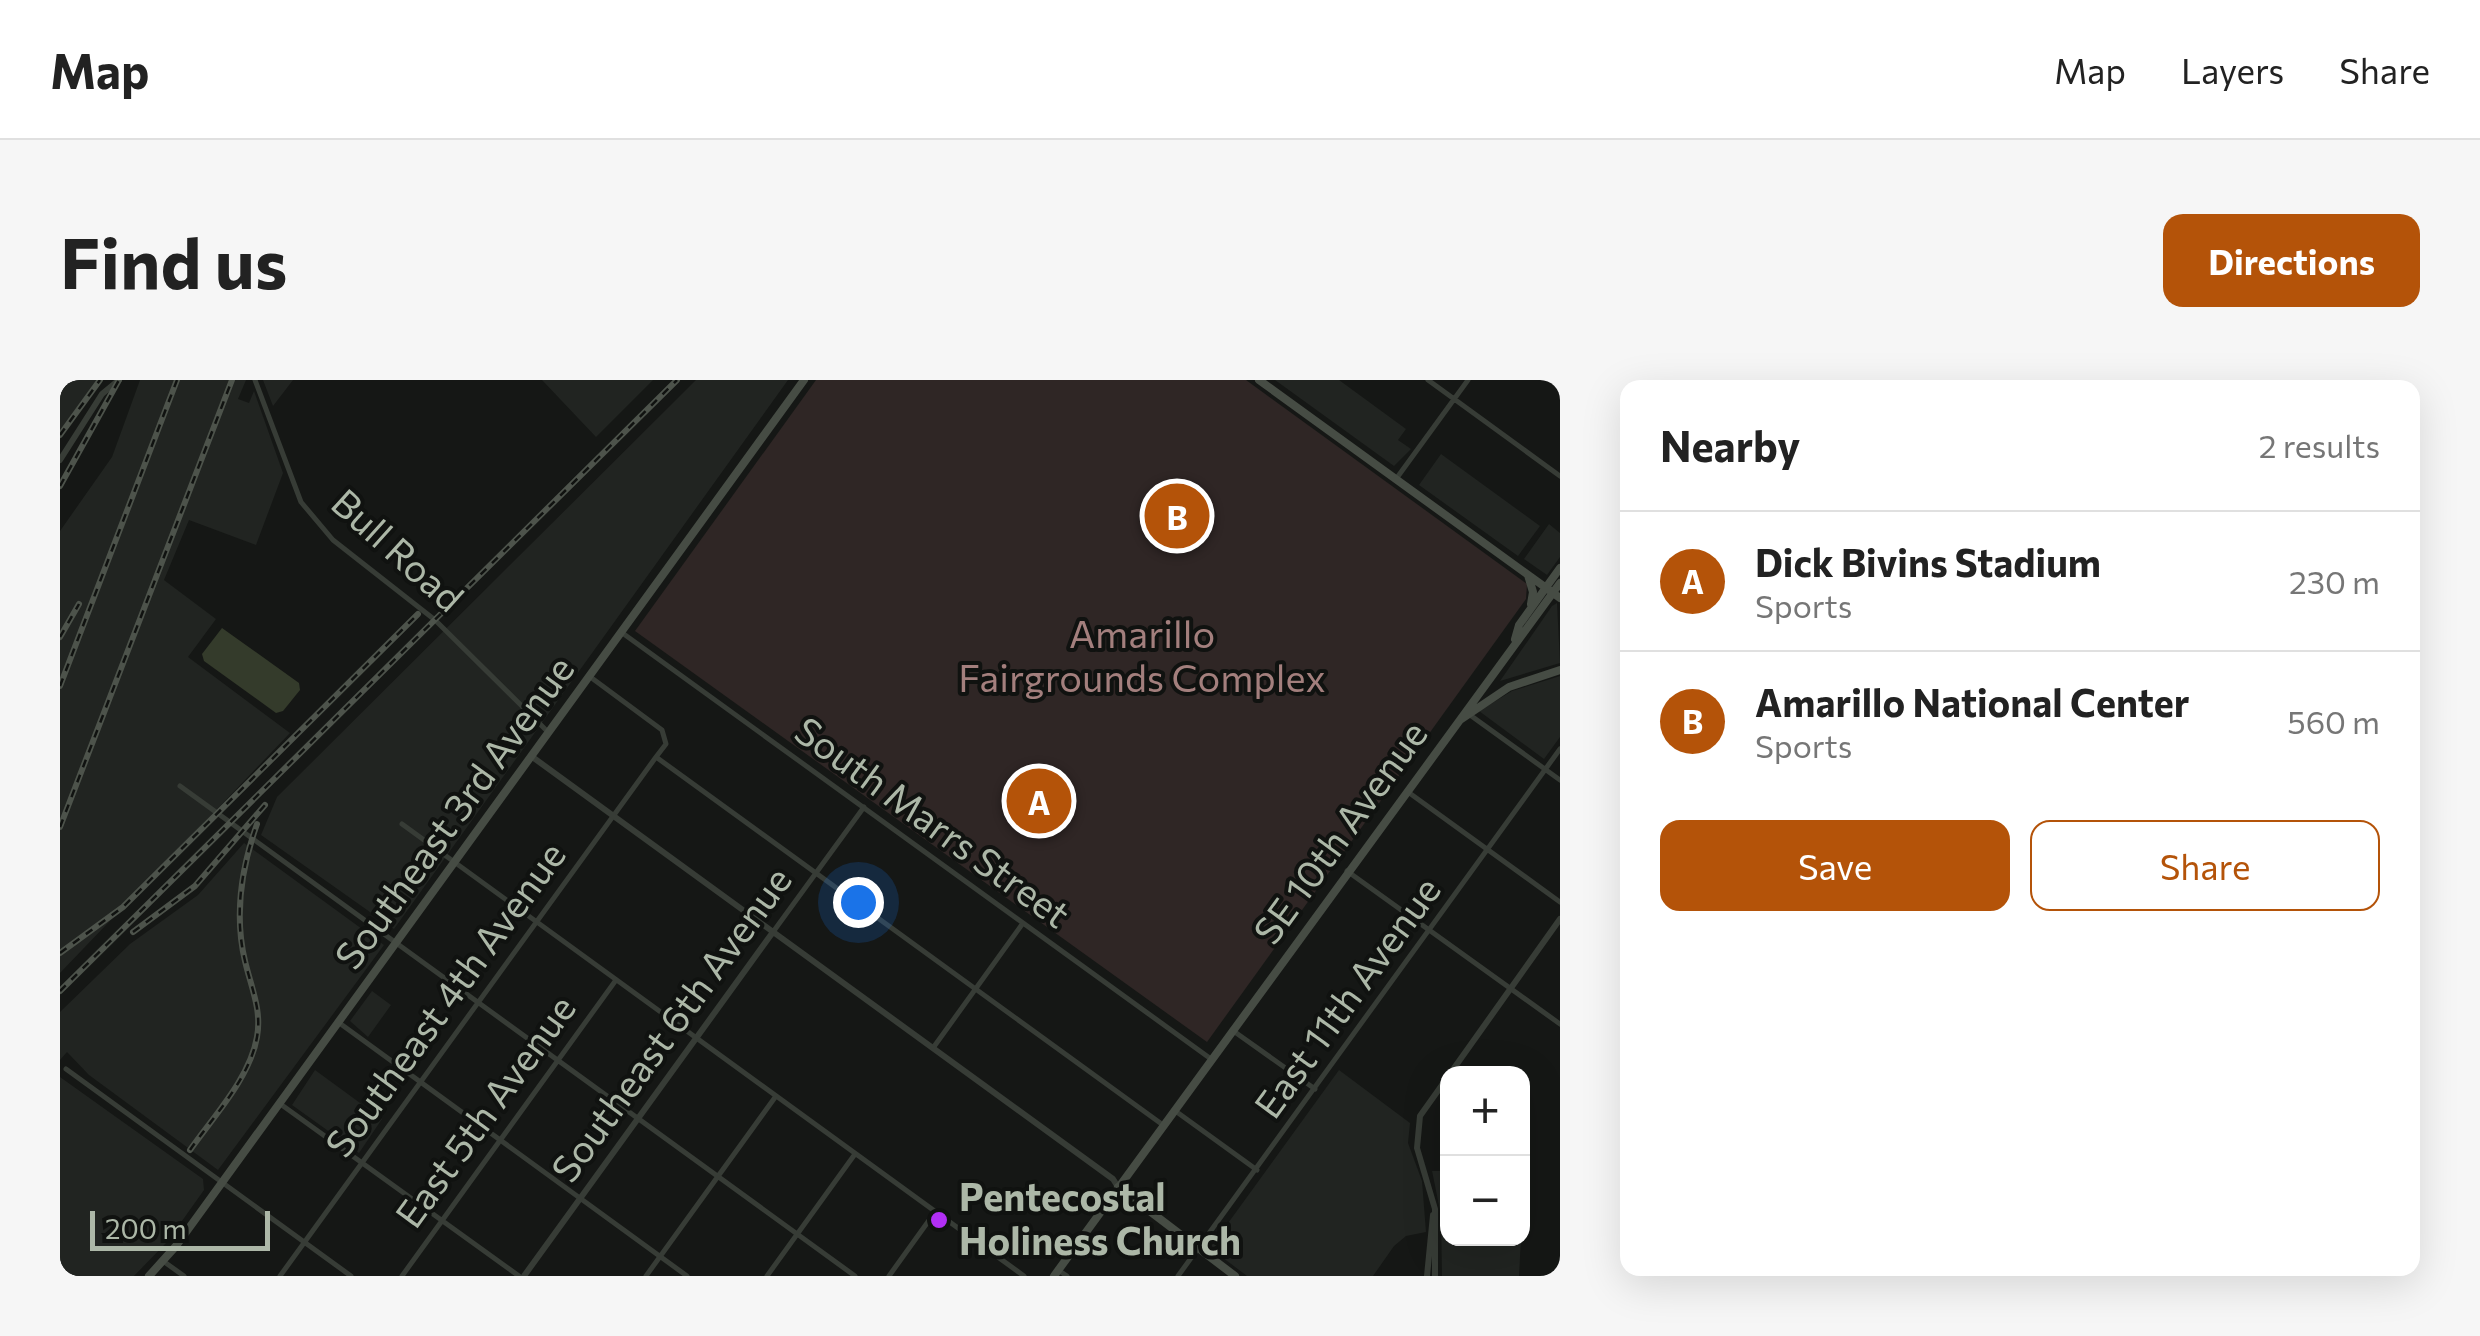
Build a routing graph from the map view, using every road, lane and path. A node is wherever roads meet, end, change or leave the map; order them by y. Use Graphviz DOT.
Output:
graph roads {
  1 [pos="120,380"];
  2 [pos="256,380"];
  3 [pos="804,380"];
  4 [pos="1259,380"];
  5 [pos="1428,380"];
  6 [pos="1468,380"];
  7 [pos="1454,399"];
  8 [pos="60,460"];
  9 [pos="1560,476"];
  10 [pos="1396,479"];
  11 [pos="1560,568"];
  12 [pos="1528,575"];
  13 [pos="1560,583"];
  14 [pos="1553,593"];
  15 [pos="1528,613"];
  16 [pos="622,632"];
  17 [pos="1515,640"];
  18 [pos="1560,670"];
  19 [pos="589,676"];
  20 [pos="1485,681"];
  21 [pos="1509,687"];
  22 [pos="1466,712"];
  23 [pos="548,732"];
  24 [pos="1560,749"];
  25 [pos="531,756"];
  26 [pos="656,757"];
  27 [pos="1545,770"];
  28 [pos="1560,780"];
  29 [pos="180,786"];
  30 [pos="1406,790"];
  31 [pos="864,807"];
  32 [pos="613,816"];
  33 [pos="402,824"];
  34 [pos="1488,850"];
  35 [pos="454,862"];
  36 [pos="1347,871"];
  37 [pos="816,874"];
  38 [pos="1560,902"];
  39 [pos="1560,918"];
  40 [pos="536,922"];
  41 [pos="1023,923"];
  42 [pos="1431,931"];
  43 [pos="773,932"];
  44 [pos="395,944"];
  45 [pos="616,980"];
  46 [pos="1510,987"];
  47 [pos="975,989"];
  48 [pos="478,1002"];
  49 [pos="338,1022"];
  50 [pos="1560,1024"];
  51 [pos="1232,1030"];
  52 [pos="696,1039"];
  53 [pos="933,1048"];
  54 [pos="1212,1058"];
  55 [pos="558,1060"];
  56 [pos="66,1069"];
  57 [pos="420,1082"];
  58 [pos="1316,1090"];
  59 [pos="776,1096"];
  60 [pos="280,1102"];
  61 [pos="1174,1110"];
  62 [pos="638,1118"];
  63 [pos="1164,1125"];
  64 [pos="500,1140"];
  65 [pos="855,1154"];
  66 [pos="362,1162"];
  67 [pos="1258,1171"];
  68 [pos="718,1176"];
  69 [pos="222,1182"];
  70 [pos="1118,1187"];
  71 [pos="580,1198"];
  72 [pos="1435,1209"];
  73 [pos="935,1212"];
  74 [pos="442,1220"];
  75 [pos="798,1234"];
  76 [pos="305,1242"];
  77 [pos="1199,1250"];
  78 [pos="660,1256"];
  79 [pos="163,1261"];
  80 [pos="1060,1274"];
  81 [pos="149,1276"];
  82 [pos="184,1276"];
  83 [pos="280,1276"];
  84 [pos="351,1276"];
  85 [pos="402,1276"];
  86 [pos="522,1276"];
  87 [pos="646,1276"];
  88 [pos="687,1276"];
  89 [pos="767,1276"];
  90 [pos="855,1276"];
  91 [pos="889,1276"];
  92 [pos="1024,1276"];
  93 [pos="1178,1276"];
  94 [pos="1235,1276"];
  95 [pos="1427,1276"];
  96 [pos="1436,1276"];
  1 -- 8 [label="street"];
  2 -- 23 [label="street, Bull Road"];
  3 -- 16 [label="main road, Southeast 3rd Avenue"];
  4 -- 10 [label="main road"];
  5 -- 7 [label="street"];
  6 -- 7 [label="street"];
  7 -- 9 [label="street"];
  7 -- 10 [label="street"];
  10 -- 12 [label="main road"];
  11 -- 14 [label="main road"];
  12 -- 14 [label="main road"];
  12 -- 15 [label="main road"];
  13 -- 14 [label="main road"];
  14 -- 15 [label="main road"];
  14 -- 17 [label="main road"];
  15 -- 17 [label="main road"];
  16 -- 19 [label="main road, Southeast 3rd Avenue"];
  16 -- 31 [label="street, South Marrs Street"];
  17 -- 20 [label="main road, SE 10th Avenue"];
  18 -- 21 [label="main road"];
  19 -- 23 [label="main road, Southeast 3rd Avenue"];
  19 -- 26 [label="street"];
  20 -- 21 [label="main road"];
  20 -- 22 [label="main road, SE 10th Avenue"];
  21 -- 22 [label="main road"];
  22 -- 27 [label="street"];
  22 -- 30 [label="main road, SE 10th Avenue"];
  23 -- 25 [label="main road, Southeast 3rd Avenue"];
  24 -- 27 [label="street, East 11th Avenue"];
  25 -- 32 [label="street"];
  25 -- 35 [label="main road, Southeast 3rd Avenue"];
  26 -- 32 [label="street, Southeast 4th Avenue"];
  26 -- 37 [label="street"];
  27 -- 28 [label="street"];
  27 -- 34 [label="street, East 11th Avenue"];
  29 -- 44 [label="street"];
  30 -- 34 [label="street"];
  30 -- 36 [label="main road, SE 10th Avenue"];
  31 -- 37 [label="street, Southeast 6th Avenue"];
  31 -- 41 [label="street, South Marrs Street"];
  32 -- 40 [label="street, Southeast 4th Avenue"];
  32 -- 43 [label="street"];
  33 -- 35 [label="street"];
  34 -- 38 [label="street"];
  34 -- 42 [label="street, East 11th Avenue"];
  35 -- 40 [label="street"];
  35 -- 44 [label="main road, Southeast 3rd Avenue"];
  36 -- 42 [label="street"];
  36 -- 51 [label="main road, SE 10th Avenue"];
  37 -- 43 [label="street, Southeast 6th Avenue"];
  37 -- 47 [label="street"];
  39 -- 46 [label="street"];
  40 -- 45 [label="street"];
  40 -- 48 [label="street, Southeast 4th Avenue"];
  41 -- 47 [label="street"];
  41 -- 54 [label="street, South Marrs Street"];
  42 -- 46 [label="street"];
  42 -- 58 [label="street, East 11th Avenue"];
  43 -- 52 [label="street, Southeast 6th Avenue"];
  43 -- 53 [label="street"];
  44 -- 48 [label="street"];
  44 -- 49 [label="main road, Southeast 3rd Avenue"];
  45 -- 52 [label="street"];
  45 -- 55 [label="street, East 5th Avenue"];
  46 -- 50 [label="street"];
  46 -- 72 [label="street"];
  47 -- 53 [label="street"];
  47 -- 63 [label="street"];
  48 -- 55 [label="street"];
  48 -- 57 [label="street, Southeast 4th Avenue"];
  49 -- 57 [label="street"];
  49 -- 60 [label="main road, Southeast 3rd Avenue"];
  51 -- 54 [label="main road, SE 10th Avenue"];
  51 -- 58 [label="street"];
  52 -- 59 [label="street"];
  52 -- 62 [label="street, Southeast 6th Avenue"];
  53 -- 70 [label="street"];
  54 -- 61 [label="main road, SE 10th Avenue"];
  55 -- 62 [label="street"];
  55 -- 64 [label="street, East 5th Avenue"];
  56 -- 69 [label="street"];
  57 -- 64 [label="street"];
  57 -- 66 [label="street, Southeast 4th Avenue"];
  58 -- 67 [label="street, East 11th Avenue"];
  59 -- 65 [label="street"];
  59 -- 68 [label="street"];
  60 -- 66 [label="street"];
  60 -- 69 [label="main road, Southeast 3rd Avenue"];
  61 -- 63 [label="main road, SE 10th Avenue"];
  61 -- 67 [label="street"];
  62 -- 68 [label="street"];
  62 -- 71 [label="street, Southeast 6th Avenue"];
  63 -- 70 [label="main road, SE 10th Avenue"];
  64 -- 71 [label="street"];
  64 -- 74 [label="street, East 5th Avenue"];
  65 -- 73 [label="street"];
  65 -- 75 [label="street"];
  66 -- 74 [label="street"];
  66 -- 76 [label="street, Southeast 4th Avenue"];
  67 -- 77 [label="street, East 11th Avenue"];
  68 -- 75 [label="street"];
  68 -- 78 [label="street"];
  69 -- 76 [label="street"];
  69 -- 79 [label="main road, Southeast 3rd Avenue"];
  70 -- 77 [label="main road"];
  70 -- 80 [label="main road, SE 10th Avenue"];
  71 -- 78 [label="street"];
  71 -- 86 [label="street, Southeast 6th Avenue"];
  72 -- 95 [label="street"];
  72 -- 96 [label="street"];
  73 -- 91 [label="street"];
  73 -- 92 [label="street"];
  74 -- 85 [label="street, East 5th Avenue"];
  74 -- 86 [label="street"];
  75 -- 89 [label="street"];
  75 -- 90 [label="street"];
  76 -- 83 [label="street, Southeast 4th Avenue"];
  76 -- 84 [label="street"];
  77 -- 93 [label="street, East 11th Avenue"];
  77 -- 94 [label="main road"];
  78 -- 87 [label="street"];
  78 -- 88 [label="street"];
  79 -- 81 [label="main road, Southeast 3rd Avenue"];
  79 -- 82 [label="street"];
}
